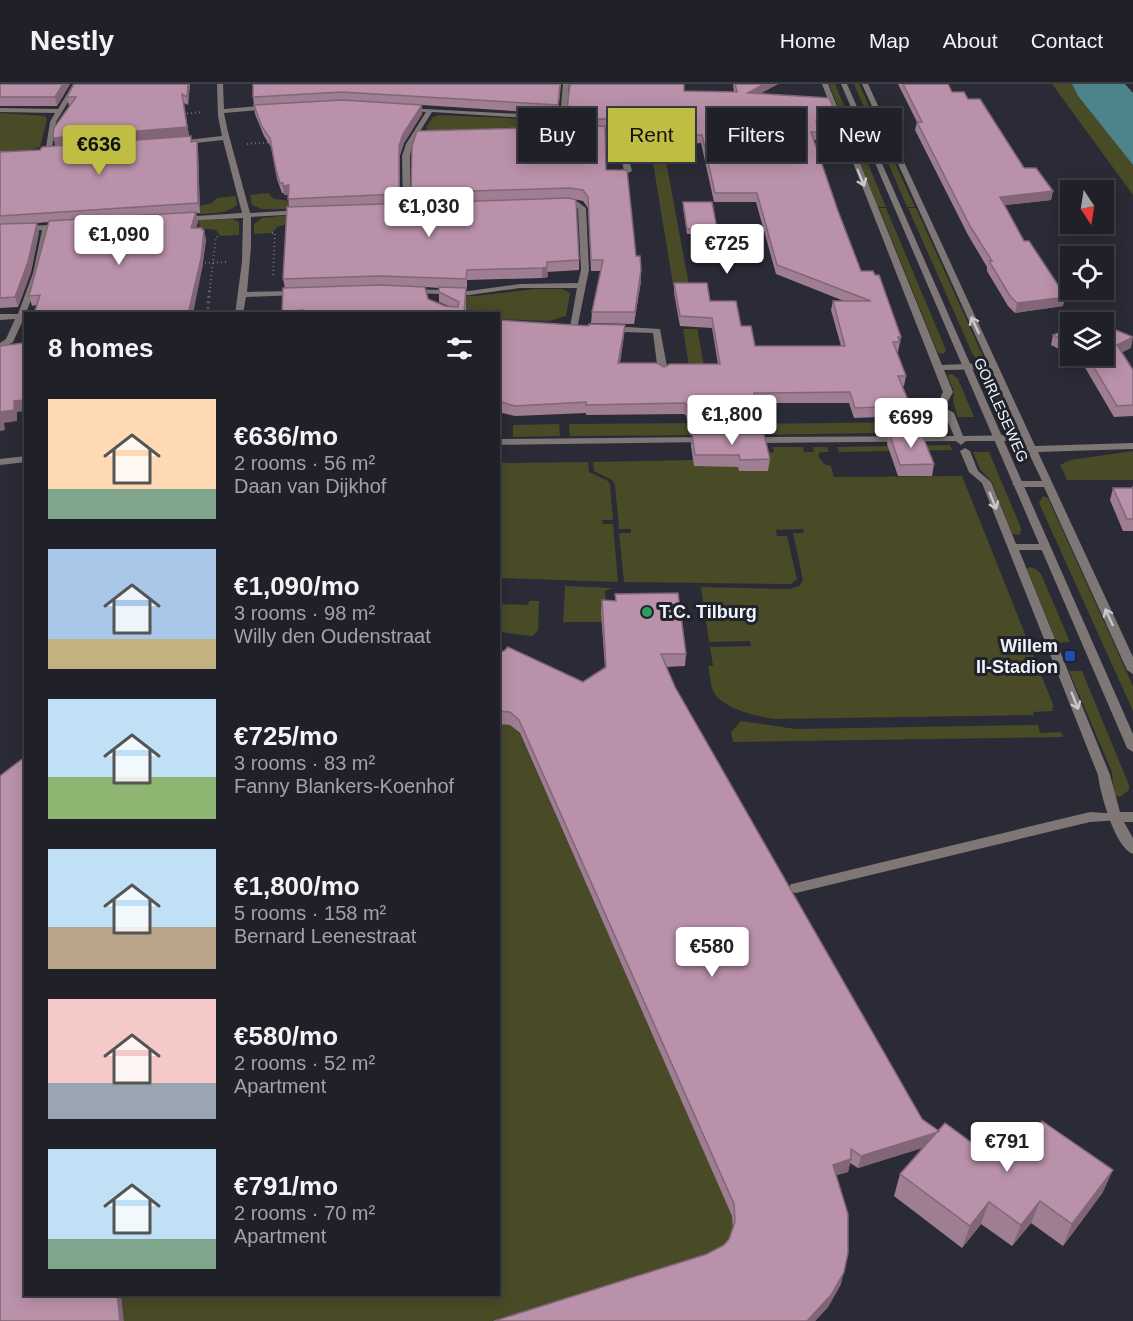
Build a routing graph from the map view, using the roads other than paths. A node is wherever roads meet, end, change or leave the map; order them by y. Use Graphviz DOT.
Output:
graph roads {
  1 [pos="76,84"];
  2 [pos="220,84"];
  3 [pos="566,84"];
  4 [pos="825,84"];
  5 [pos="844,84"];
  6 [pos="865,84"];
  7 [pos="273,107"];
  8 [pos="397,108"];
  9 [pos="565,108"];
  10 [pos="0,110"];
  11 [pos="58,111"];
  12 [pos="221,111"];
  13 [pos="430,111"];
  14 [pos="518,116"];
  15 [pos="596,133"];
  16 [pos="426,136"];
  17 [pos="415,137"];
  18 [pos="227,142"];
  19 [pos="171,143"];
  20 [pos="49,153"];
  21 [pos="60,153"];
  22 [pos="39,154"];
  23 [pos="628,171"];
  24 [pos="557,203"];
  25 [pos="406,207"];
  26 [pos="418,207"];
  27 [pos="395,208"];
  28 [pos="315,212"];
  29 [pos="247,214"];
  30 [pos="172,219"];
  31 [pos="69,226"];
  32 [pos="46,228"];
  33 [pos="0,230"];
  34 [pos="583,285"];
  35 [pos="402,291"];
  36 [pos="305,292"];
  37 [pos="243,295"];
  38 [pos="239,312"];
  39 [pos="21,316"];
  40 [pos="0,318"];
  41 [pos="563,327"];
  42 [pos="574,327"];
  43 [pos="584,328"];
  44 [pos="616,329"];
  45 [pos="0,346"];
  46 [pos="993,366"];
  47 [pos="965,367"];
  48 [pos="938,368"];
  49 [pos="663,372"];
  50 [pos="944,401"];
  51 [pos="949,413"];
  52 [pos="998,438"];
  53 [pos="1028,438"];
  54 [pos="716,440"];
  55 [pos="740,440"];
  56 [pos="500,442"];
  57 [pos="962,444"];
  58 [pos="1133,446"];
  59 [pos="1034,449"];
  60 [pos="24,459"];
  61 [pos="0,462"];
  62 [pos="1017,484"];
  63 [pos="1049,484"];
  64 [pos="1011,547"];
  65 [pos="1046,547"];
  66 [pos="1133,670"];
  67 [pos="1133,748"];
  68 [pos="1115,817"];
  69 [pos="1133,817"];
  70 [pos="1133,849"];
  71 [pos="796,888"];
  1 -- 11 [label="street"];
  2 -- 12 [label="street"];
  3 -- 9 [label="street"];
  4 -- 48 [label="street, one-way"];
  5 -- 47 [label="street, GOIRLESEWEG"];
  46 -- 6 [label="street, GOIRLESEWEG, one-way"];
  7 -- 12 [label="street"];
  8 -- 13 [label="street"];
  10 -- 11 [label="street"];
  11 -- 20 [label="street"];
  12 -- 18 [label="street"];
  13 -- 14 [label="street"];
  13 -- 17 [label="street"];
  15 -- 23 [label="street"];
  16 -- 17 [label="street"];
  17 -- 25 [label="street"];
  18 -- 19 [label="street"];
  18 -- 29 [label="street"];
  20 -- 21 [label="street"];
  20 -- 22 [label="street"];
  24 -- 34 [label="street"];
  25 -- 26 [label="street"];
  25 -- 27 [label="street"];
  28 -- 29 [label="street"];
  29 -- 30 [label="street"];
  29 -- 37 [label="street"];
  31 -- 32 [label="street"];
  32 -- 33 [label="street"];
  32 -- 39 [label="street"];
  34 -- 35 [label="street"];
  34 -- 42 [label="street"];
  36 -- 37 [label="street"];
  37 -- 38 [label="street"];
  39 -- 40 [label="street"];
  39 -- 45 [label="street"];
  41 -- 42 [label="street"];
  42 -- 43 [label="street"];
  44 -- 49 [label="street"];
  46 -- 47 [label="street"];
  46 -- 53 [label="street, GOIRLESEWEG"];
  47 -- 48 [label="street"];
  47 -- 52 [label="street, GOIRLESEWEG"];
  48 -- 50 [label="street"];
  51 -- 57 [label="street"];
  52 -- 53 [label="street"];
  52 -- 57 [label="street"];
  52 -- 62 [label="street, GOIRLESEWEG"];
  53 -- 59 [label="street, GOIRLESEWEG"];
  54 -- 56 [label="street"];
  55 -- 57 [label="street"];
  57 -- 64 [label="street, one-way"];
  58 -- 59 [label="street"];
  59 -- 63 [label="street, GOIRLESEWEG"];
  60 -- 61 [label="street"];
  62 -- 63 [label="street"];
  62 -- 65 [label="street, GOIRLESEWEG"];
  66 -- 63 [label="street, GOIRLESEWEG, one-way"];
  64 -- 65 [label="street"];
  64 -- 68 [label="street, one-way"];
  65 -- 67 [label="street, GOIRLESEWEG"];
  68 -- 69 [label="street"];
  68 -- 70 [label="street"];
  68 -- 71 [label="street"];
}
